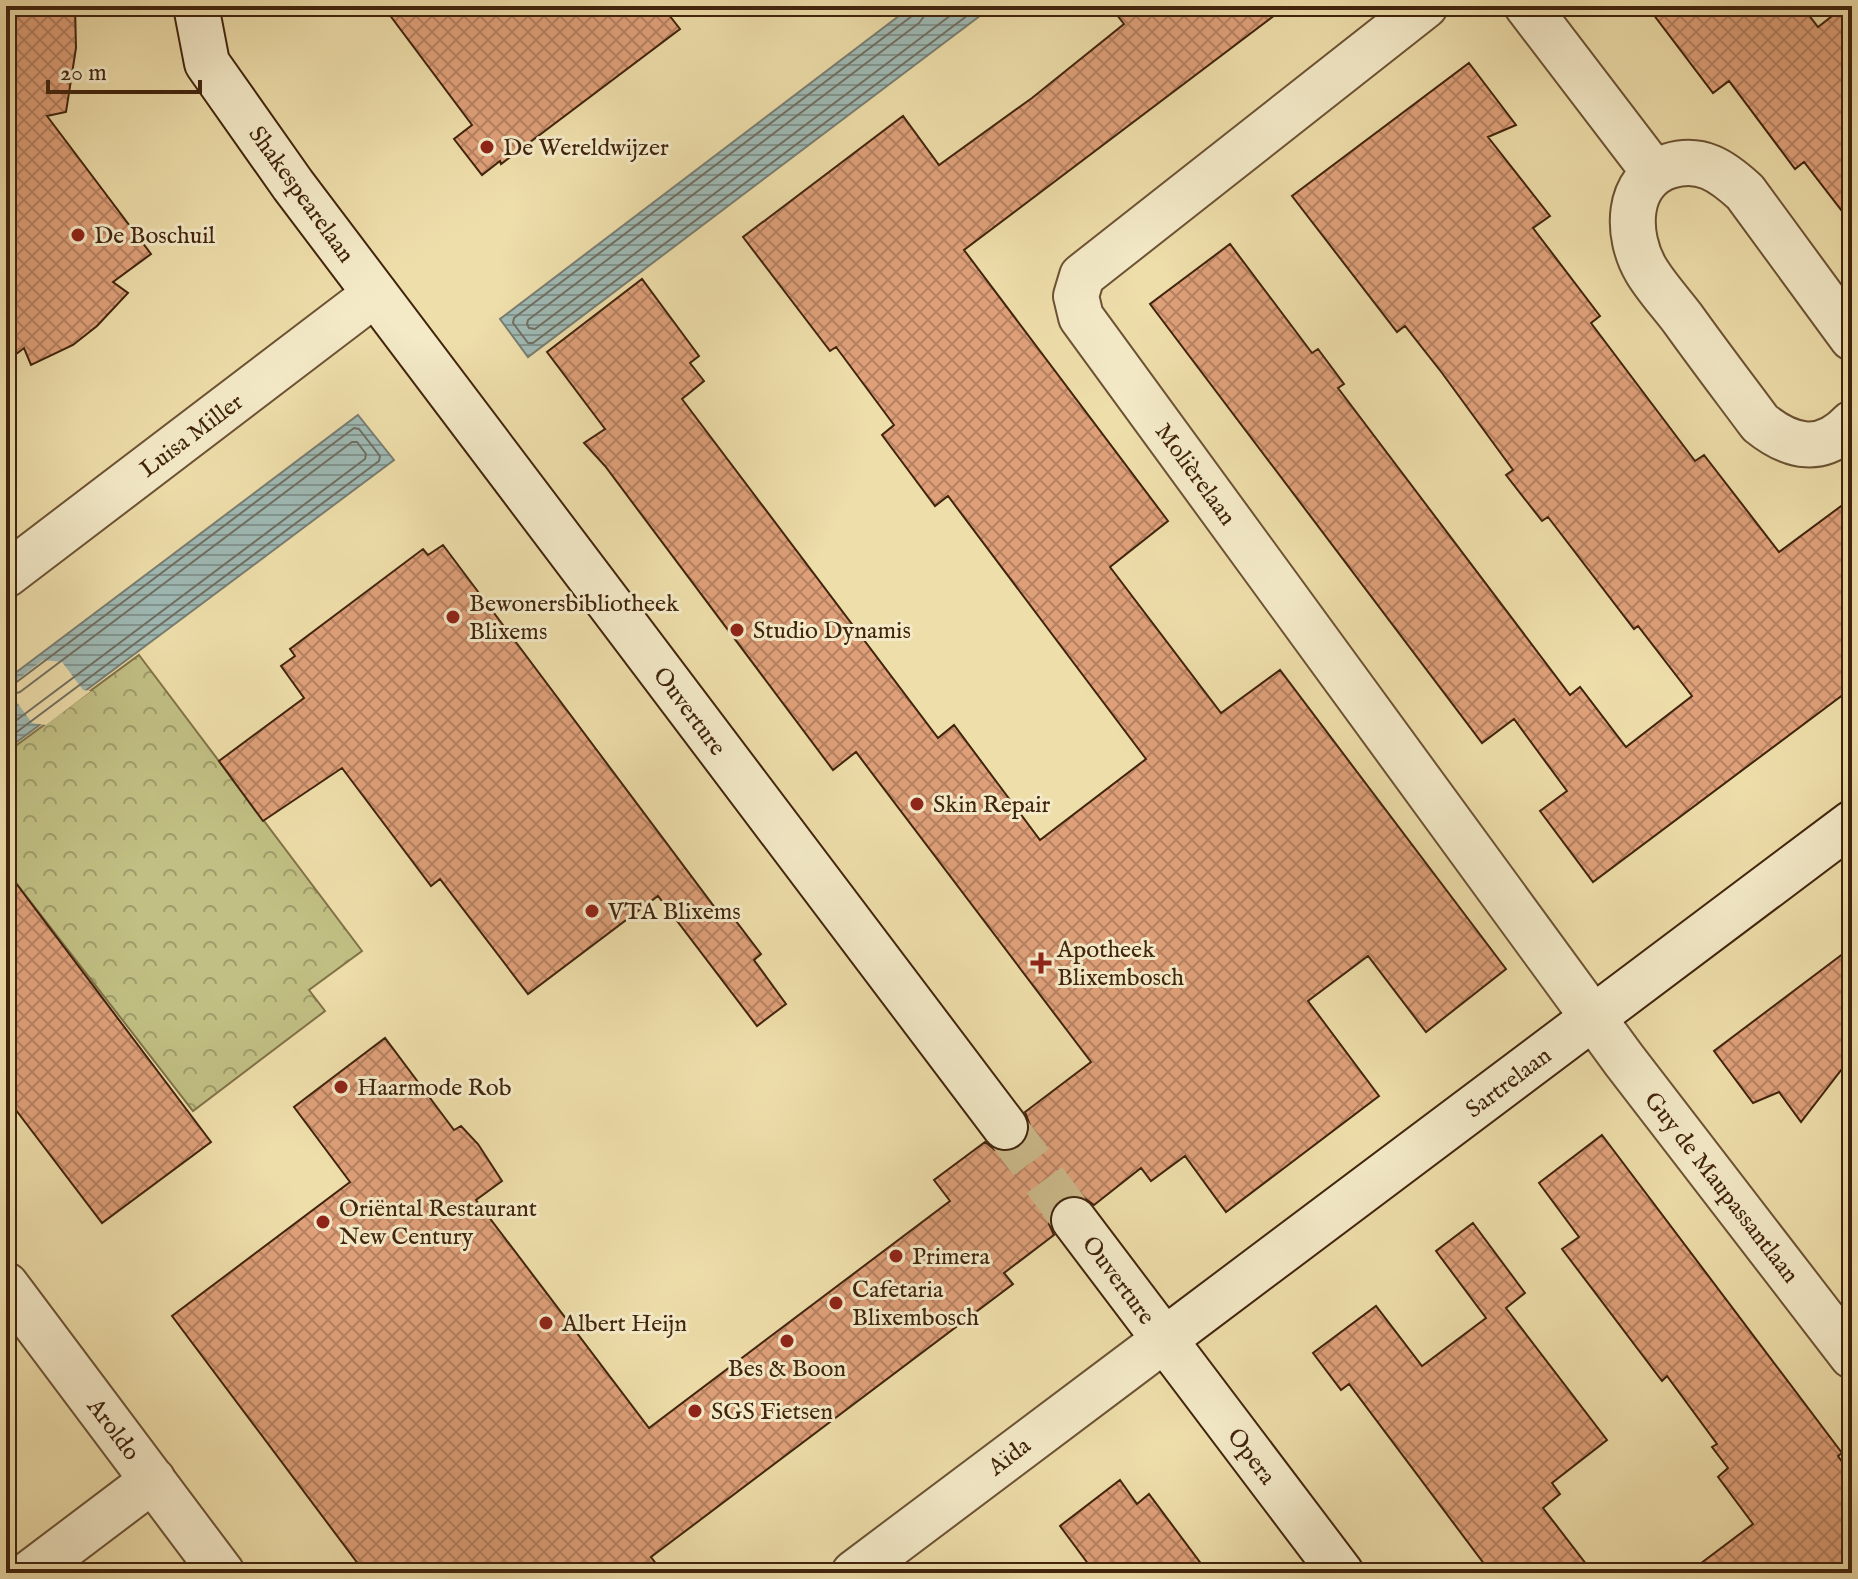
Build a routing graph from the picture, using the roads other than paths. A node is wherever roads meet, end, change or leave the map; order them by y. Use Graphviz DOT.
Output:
graph roads {
  1 [pos="196,6"];
  2 [pos="1425,6"];
  3 [pos="1527,6"];
  4 [pos="1653,171"];
  5 [pos="375,294"];
  6 [pos="1852,338"];
  7 [pos="1852,423"];
  8 [pos="6,575"];
  9 [pos="1852,823"];
  10 [pos="1594,1017"];
  11 [pos="1005,1127"];
  12 [pos="1074,1220"];
  13 [pos="6,1285"];
  14 [pos="1164,1340"];
  15 [pos="1852,1356"];
  16 [pos="153,1480"];
  17 [pos="30,1573"];
  18 [pos="222,1573"];
  19 [pos="854,1573"];
  20 [pos="1341,1573"];
  1 -- 5 [label="street, Shakespearelaan"];
  2 -- 10 [label="street, Molièrelaan"];
  3 -- 4 [label="street"];
  4 -- 6 [label="street"];
  4 -- 7 [label="street"];
  5 -- 8 [label="street, Luisa Miller"];
  5 -- 11 [label="street, Ouverture"];
  9 -- 10 [label="street, Sartrelaan"];
  10 -- 14 [label="street, Sartrelaan"];
  10 -- 15 [label="street, Guy de Maupassantlaan"];
  12 -- 14 [label="street, Ouverture"];
  13 -- 16 [label="street, Aroldo"];
  14 -- 19 [label="street, Aïda"];
  14 -- 20 [label="street, Opera"];
  16 -- 17 [label="street"];
  16 -- 18 [label="street, Aroldo"];
}
